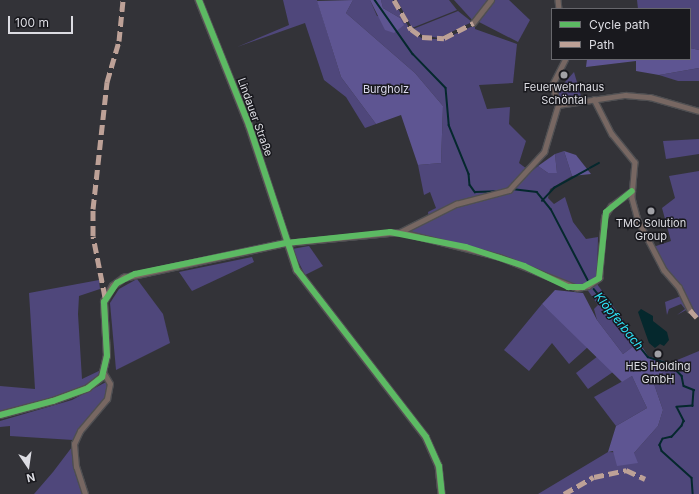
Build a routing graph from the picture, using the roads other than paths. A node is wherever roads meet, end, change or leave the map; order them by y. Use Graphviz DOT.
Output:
graph roads {
  1 [pos="199,0"];
  2 [pos="491,0"];
  3 [pos="473,23"];
  4 [pos="565,60"];
  5 [pos="594,99"];
  6 [pos="558,104"];
  7 [pos="699,111"];
  8 [pos="632,191"];
  9 [pos="400,232"];
  10 [pos="286,243"];
  11 [pos="690,310"];
  12 [pos="104,374"];
  13 [pos="0,415"];
  14 [pos="85,494"];
  15 [pos="442,494"];
  1 -- 10 [label="street, Lindauer Straße"];
  2 -- 3 [label="street"];
  4 -- 6 [label="street"];
  5 -- 6 [label="street"];
  5 -- 7 [label="street"];
  5 -- 8 [label="street"];
  6 -- 9 [label="street"];
  8 -- 9 [label="street"];
  8 -- 11 [label="street"];
  9 -- 10 [label="street"];
  10 -- 12 [label="street"];
  10 -- 15 [label="street, Lindauer Straße"];
  12 -- 13 [label="street"];
  12 -- 14 [label="street"];
}
